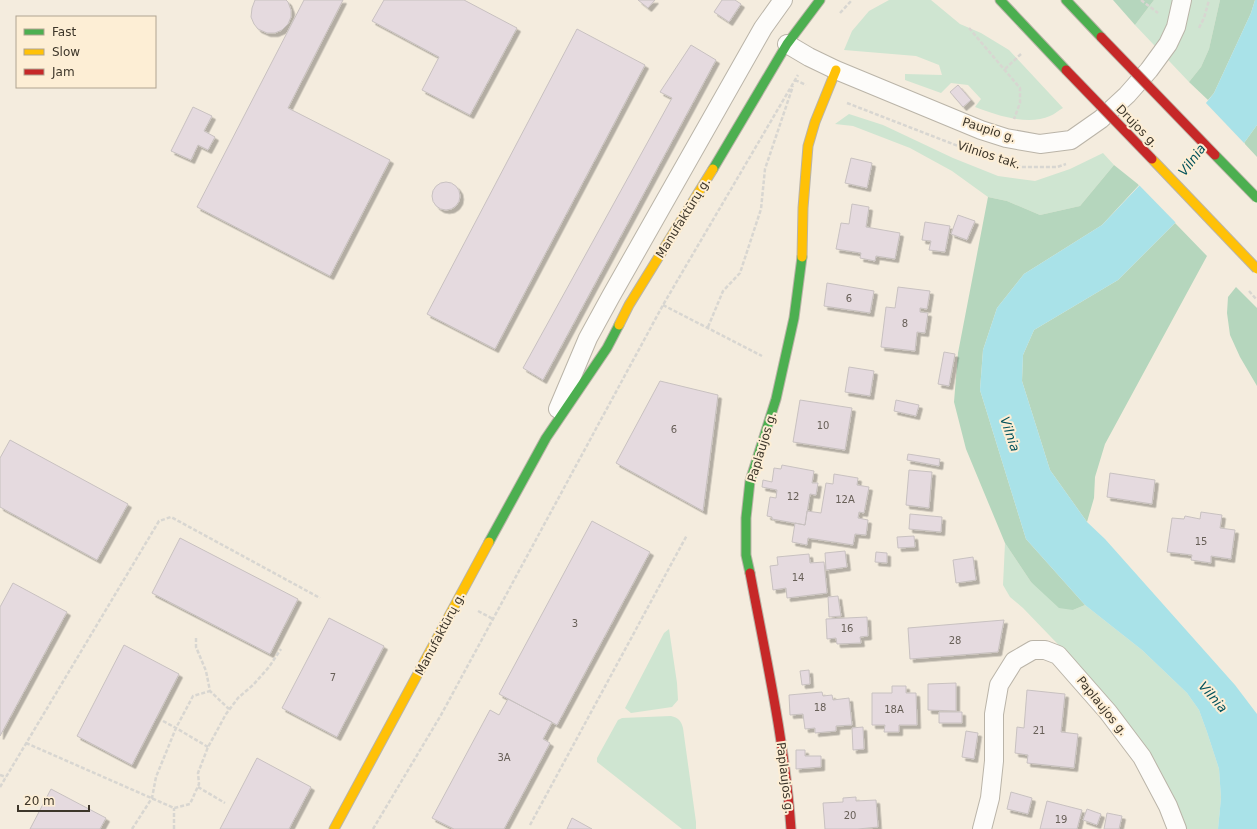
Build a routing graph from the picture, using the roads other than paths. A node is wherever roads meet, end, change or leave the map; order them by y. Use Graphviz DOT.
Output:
graph roads {
  1 [pos="783,0"];
  2 [pos="820,0"];
  3 [pos="1000,0"];
  4 [pos="1066,0"];
  5 [pos="1182,0"];
  6 [pos="787,44"];
  7 [pos="836,70"];
  8 [pos="1257,198"];
  9 [pos="1257,269"];
  10 [pos="546,438"];
  11 [pos="334,829"];
  12 [pos="791,829"];
  13 [pos="982,829"];
  14 [pos="1177,829"];
  1 -- 10 [label="street, Manufaktūrų g."];
  2 -- 6 [label="street, Manufaktūrų g."];
  3 -- 9 [label="street, Drujos g., bridge"];
  4 -- 8 [label="street, bridge"];
  5 -- 7 [label="street, Paupio g."];
  6 -- 7 [label="street, Paupio g."];
  6 -- 10 [label="street, Manufaktūrų g."];
  7 -- 12 [label="street, Paplaujos g."];
  10 -- 11 [label="street, Manufaktūrų g."];
  13 -- 14 [label="street, Paplaujos g."];
}
